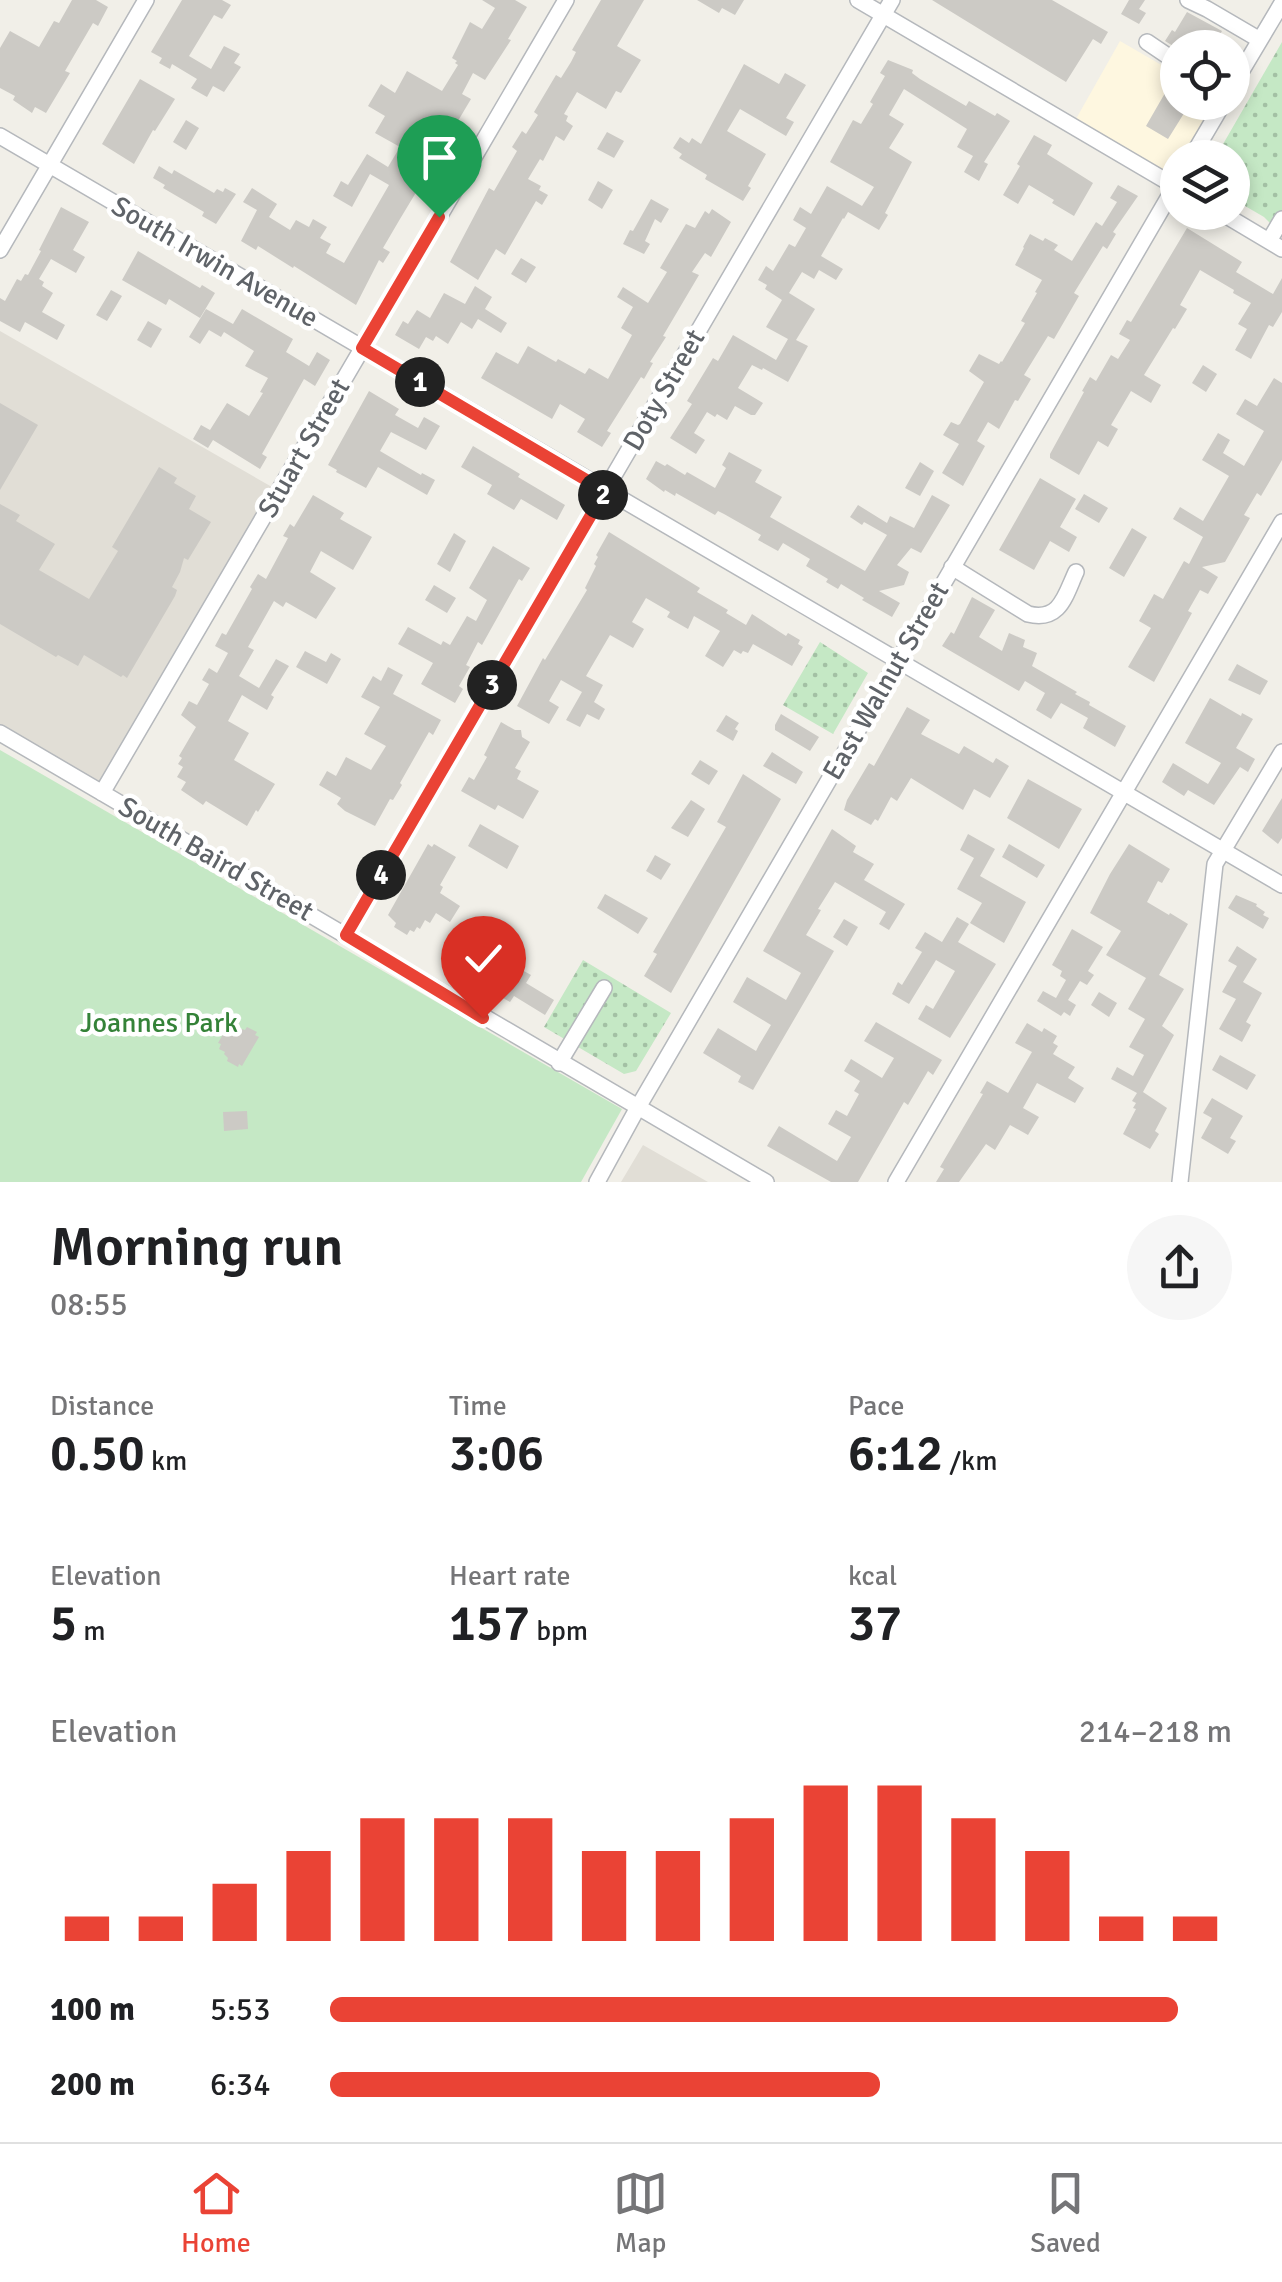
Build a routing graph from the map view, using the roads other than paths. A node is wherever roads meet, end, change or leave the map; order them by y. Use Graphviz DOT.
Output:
graph roads {
  1 [pos="146,0"];
  2 [pos="566,0"];
  3 [pos="858,0"];
  4 [pos="1188,0"];
  5 [pos="1282,2"];
  6 [pos="888,7"];
  7 [pos="1260,40"];
  8 [pos="1146,42"];
  9 [pos="1160,51"];
  10 [pos="1250,57"];
  11 [pos="0,136"];
  12 [pos="50,165"];
  13 [pos="1160,175"];
  14 [pos="1160,214"];
  15 [pos="1282,219"];
  16 [pos="1250,230"];
  17 [pos="1276,245"];
  18 [pos="0,250"];
  19 [pos="362,348"];
  20 [pos="605,491"];
  21 [pos="1282,522"];
  22 [pos="952,566"];
  23 [pos="1076,572"];
  24 [pos="897,662"];
  25 [pos="0,733"];
  26 [pos="1282,752"];
  27 [pos="102,793"];
  28 [pos="1123,794"];
  29 [pos="1222,852"];
  30 [pos="1282,885"];
  31 [pos="346,935"];
  32 [pos="604,988"];
  33 [pos="559,1063"];
  34 [pos="637,1109"];
  35 [pos="597,1182"];
  36 [pos="766,1182"];
  37 [pos="896,1182"];
  38 [pos="1180,1182"];
  1 -- 12 [label="street"];
  2 -- 19 [label="street, Stuart Street"];
  3 -- 6 [label="street"];
  4 -- 7 [label="street"];
  5 -- 7 [label="street"];
  6 -- 13 [label="street"];
  6 -- 20 [label="street, Doty Street"];
  7 -- 10 [label="street"];
  8 -- 9 [label="street"];
  11 -- 12 [label="street, South Irwin Avenue"];
  12 -- 18 [label="street"];
  12 -- 19 [label="street, South Irwin Avenue"];
  14 -- 22 [label="street, East Walnut Street"];
  15 -- 17 [label="street"];
  16 -- 17 [label="street"];
  19 -- 20 [label="street, South Irwin Avenue"];
  19 -- 27 [label="street, Stuart Street"];
  20 -- 24 [label="street, South Irwin Avenue"];
  20 -- 31 [label="street, Doty Street"];
  21 -- 28 [label="street"];
  22 -- 23 [label="street"];
  22 -- 24 [label="street, East Walnut Street"];
  24 -- 28 [label="street, South Irwin Avenue"];
  24 -- 34 [label="street, East Walnut Street"];
  25 -- 27 [label="street, South Baird Street"];
  26 -- 29 [label="street"];
  27 -- 31 [label="street, South Baird Street"];
  28 -- 29 [label="street, South Irwin Avenue"];
  28 -- 37 [label="street"];
  29 -- 30 [label="street, South Irwin Avenue"];
  29 -- 38 [label="street"];
  31 -- 33 [label="street, South Baird Street"];
  32 -- 33 [label="street"];
  33 -- 34 [label="street, South Baird Street"];
  34 -- 35 [label="street, East Walnut Street"];
  34 -- 36 [label="street, South Baird Street"];
}
